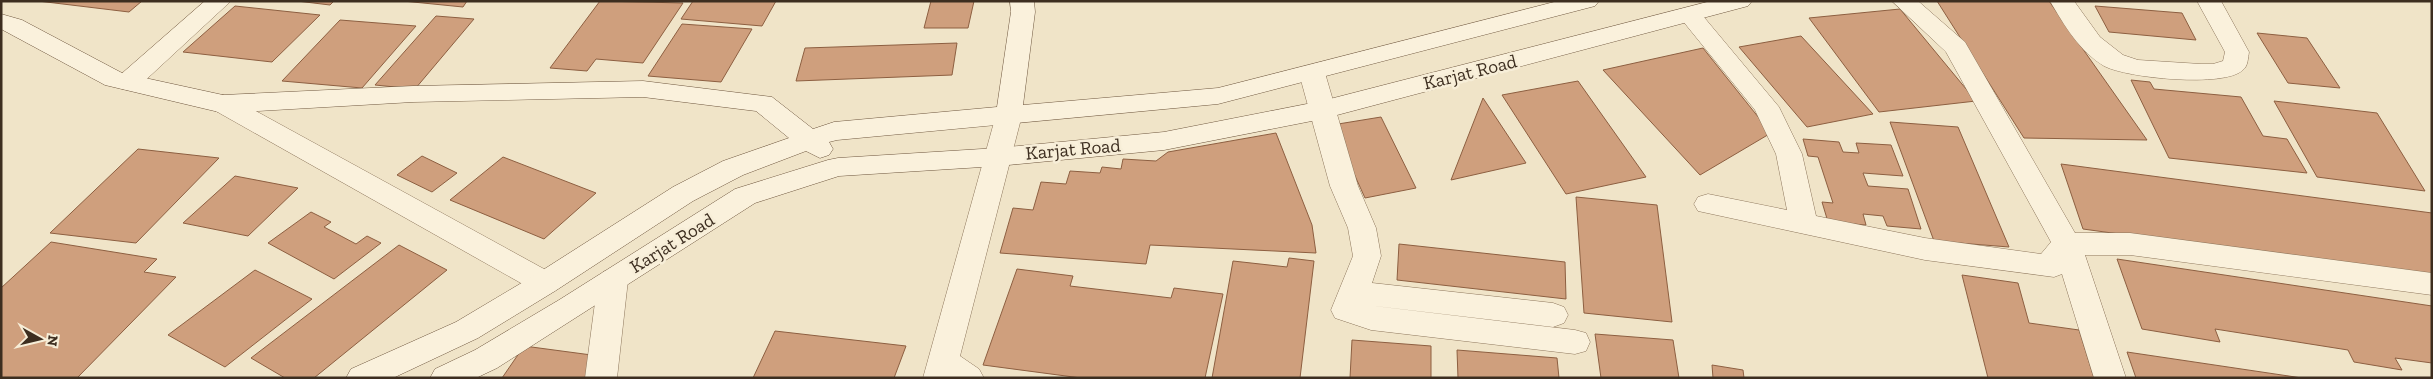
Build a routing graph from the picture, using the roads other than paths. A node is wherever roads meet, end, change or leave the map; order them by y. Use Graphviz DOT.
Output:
graph roads {
  1 [pos="219,1"];
  2 [pos="1022,1"];
  3 [pos="1587,1"];
  4 [pos="1740,1"];
  5 [pos="1904,1"];
  6 [pos="2062,1"];
  7 [pos="2209,1"];
  8 [pos="1690,15"];
  9 [pos="1,21"];
  10 [pos="1312,73"];
  11 [pos="128,82"];
  12 [pos="223,104"];
  13 [pos="1322,110"];
  14 [pos="1009,115"];
  15 [pos="810,139"];
  16 [pos="998,156"];
  17 [pos="838,167"];
  18 [pos="1708,204"];
  19 [pos="1804,224"];
  20 [pos="2061,255"];
  21 [pos="613,280"];
  22 [pos="545,283"];
  23 [pos="2432,284"];
  24 [pos="1354,292"];
  25 [pos="1552,316"];
  26 [pos="1574,342"];
  27 [pos="950,372"];
  28 [pos="362,378"];
  29 [pos="446,378"];
  30 [pos="601,378"];
  31 [pos="2100,378"];
  32 [pos="2110,378"];
  1 -- 11 [label="street"];
  2 -- 14 [label="street"];
  3 -- 10 [label="street, Karjat Road"];
  4 -- 8 [label="street, Karjat Road"];
  5 -- 20 [label="street"];
  6 -- 7 [label="street"];
  8 -- 13 [label="street, Karjat Road"];
  8 -- 19 [label="street"];
  9 -- 11 [label="street"];
  10 -- 13 [label="street"];
  10 -- 14 [label="street, Karjat Road"];
  11 -- 12 [label="street"];
  12 -- 15 [label="street"];
  12 -- 22 [label="street"];
  13 -- 16 [label="street, Karjat Road"];
  13 -- 24 [label="street"];
  14 -- 15 [label="street, Karjat Road"];
  14 -- 16 [label="street"];
  15 -- 17 [label="street"];
  15 -- 22 [label="street, Karjat Road"];
  16 -- 17 [label="street, Karjat Road"];
  16 -- 27 [label="street"];
  17 -- 21 [label="street, Karjat Road"];
  18 -- 19 [label="street"];
  19 -- 20 [label="street"];
  20 -- 23 [label="street"];
  20 -- 31 [label="street"];
  20 -- 32 [label="street"];
  21 -- 29 [label="street, Karjat Road"];
  21 -- 30 [label="street"];
  22 -- 28 [label="street, Karjat Road"];
  24 -- 25 [label="street"];
  24 -- 26 [label="street"];
}
